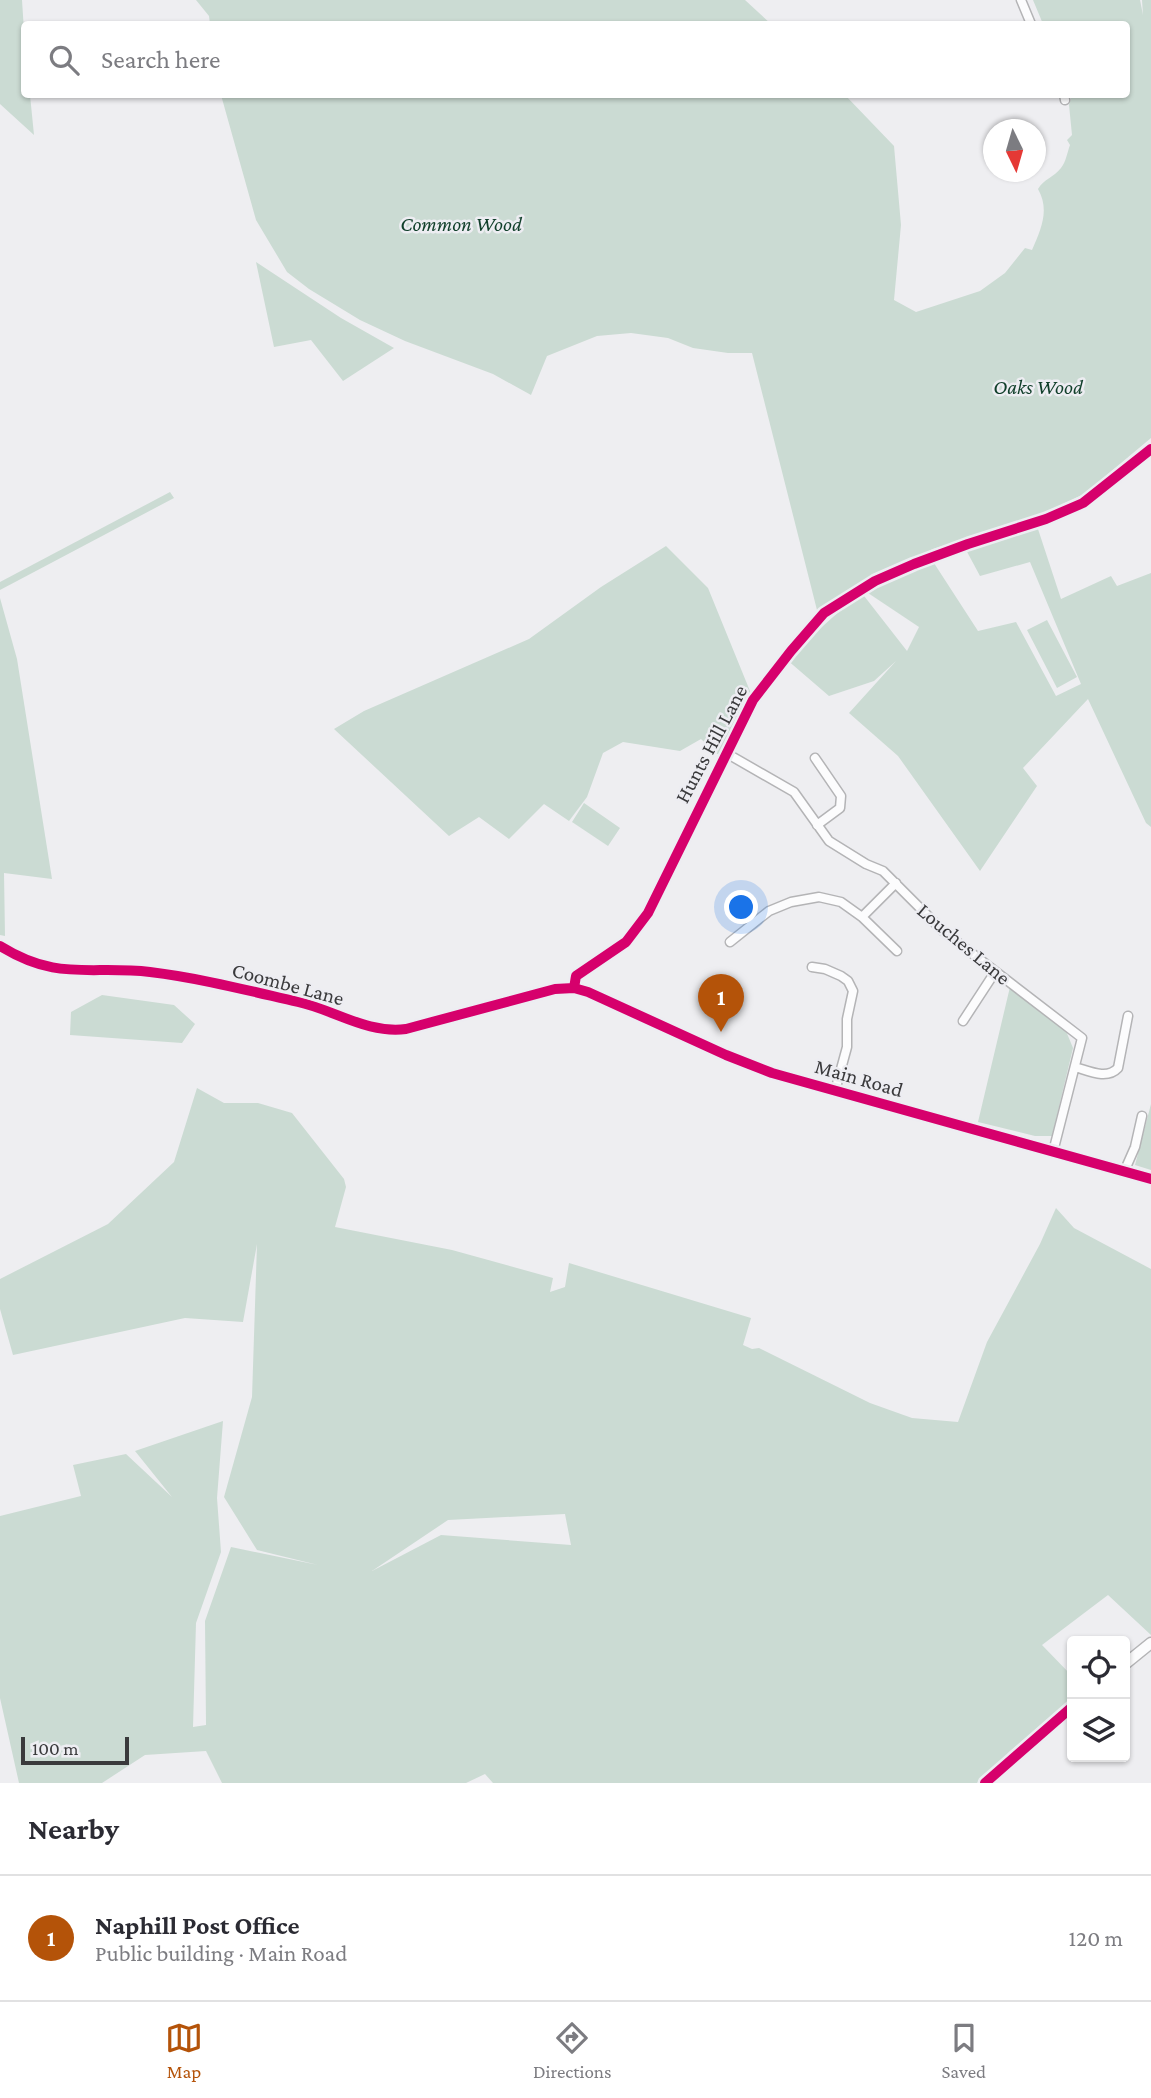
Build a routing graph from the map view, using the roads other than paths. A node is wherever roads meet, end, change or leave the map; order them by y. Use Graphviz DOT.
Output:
graph roads {
  1 [pos="1021,0"];
  2 [pos="1030,21"];
  3 [pos="1151,449"];
  4 [pos="726,752"];
  5 [pos="815,758"];
  6 [pos="817,825"];
  7 [pos="896,883"];
  8 [pos="862,917"];
  9 [pos="730,942"];
  10 [pos="0,946"];
  11 [pos="897,951"];
  12 [pos="812,967"];
  13 [pos="995,972"];
  14 [pos="570,988"];
  15 [pos="1128,1016"];
  16 [pos="963,1021"];
  17 [pos="1075,1067"];
  18 [pos="835,1091"];
  19 [pos="1142,1116"];
  20 [pos="1053,1152"];
  21 [pos="1124,1172"];
  22 [pos="1151,1179"];
  23 [pos="1151,1643"];
  24 [pos="1130,1660"];
  25 [pos="1067,1711"];
  26 [pos="985,1783"];
  1 -- 2 [label="street"];
  3 -- 4 [label="street, Hunts Hill Lane"];
  4 -- 6 [label="street, Louches Lane"];
  4 -- 14 [label="street, Hunts Hill Lane"];
  5 -- 6 [label="street"];
  6 -- 7 [label="street, Louches Lane"];
  7 -- 8 [label="street"];
  7 -- 13 [label="street, Louches Lane"];
  8 -- 9 [label="street"];
  8 -- 11 [label="street"];
  10 -- 14 [label="street, Coombe Lane"];
  12 -- 18 [label="street"];
  13 -- 16 [label="street"];
  13 -- 17 [label="street, Louches Lane"];
  14 -- 18 [label="street, Main Road"];
  15 -- 17 [label="street"];
  17 -- 20 [label="street, Louches Lane"];
  18 -- 20 [label="street, Main Road"];
  19 -- 21 [label="street"];
  20 -- 21 [label="street, Main Road"];
  21 -- 22 [label="street, Main Road"];
  23 -- 24 [label="street"];
  25 -- 26 [label="street"];
}
